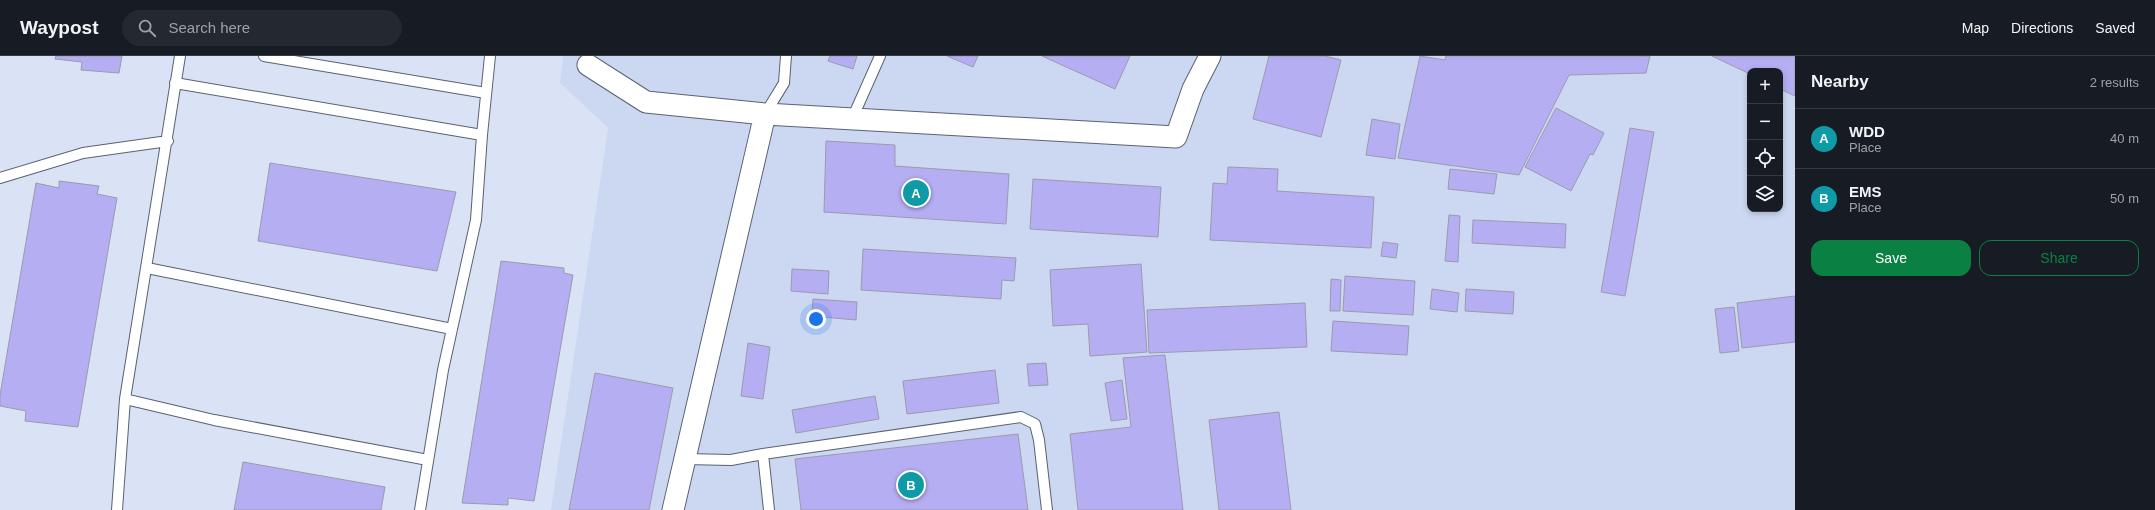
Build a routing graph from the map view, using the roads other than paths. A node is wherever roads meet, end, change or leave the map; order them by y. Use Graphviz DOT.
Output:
graph roads {
  1 [pos="180,56"];
  2 [pos="264,56"];
  3 [pos="490,56"];
  4 [pos="786,56"];
  5 [pos="880,56"];
  6 [pos="1210,56"];
  7 [pos="588,65"];
  8 [pos="175,82"];
  9 [pos="486,94"];
  10 [pos="765,114"];
  11 [pos="852,119"];
  12 [pos="482,135"];
  13 [pos="168,141"];
  14 [pos="0,178"];
  15 [pos="147,268"];
  16 [pos="452,329"];
  17 [pos="125,399"];
  18 [pos="763,454"];
  19 [pos="685,459"];
  20 [pos="428,460"];
  21 [pos="117,510"];
  22 [pos="420,510"];
  23 [pos="673,510"];
  24 [pos="769,510"];
  25 [pos="1047,510"];
  1 -- 8 [label="lane"];
  2 -- 9 [label="lane"];
  3 -- 9 [label="lane"];
  4 -- 10 [label="lane"];
  5 -- 11 [label="lane"];
  6 -- 11 [label="street"];
  7 -- 10 [label="street"];
  8 -- 12 [label="lane"];
  8 -- 13 [label="lane"];
  9 -- 12 [label="lane"];
  10 -- 11 [label="street"];
  10 -- 19 [label="street"];
  12 -- 16 [label="lane"];
  13 -- 14 [label="lane"];
  13 -- 15 [label="lane"];
  15 -- 16 [label="lane"];
  15 -- 17 [label="lane"];
  16 -- 20 [label="lane"];
  17 -- 20 [label="lane"];
  17 -- 21 [label="lane"];
  18 -- 19 [label="lane"];
  18 -- 24 [label="lane"];
  18 -- 25 [label="lane"];
  19 -- 23 [label="street"];
  20 -- 22 [label="lane"];
}
